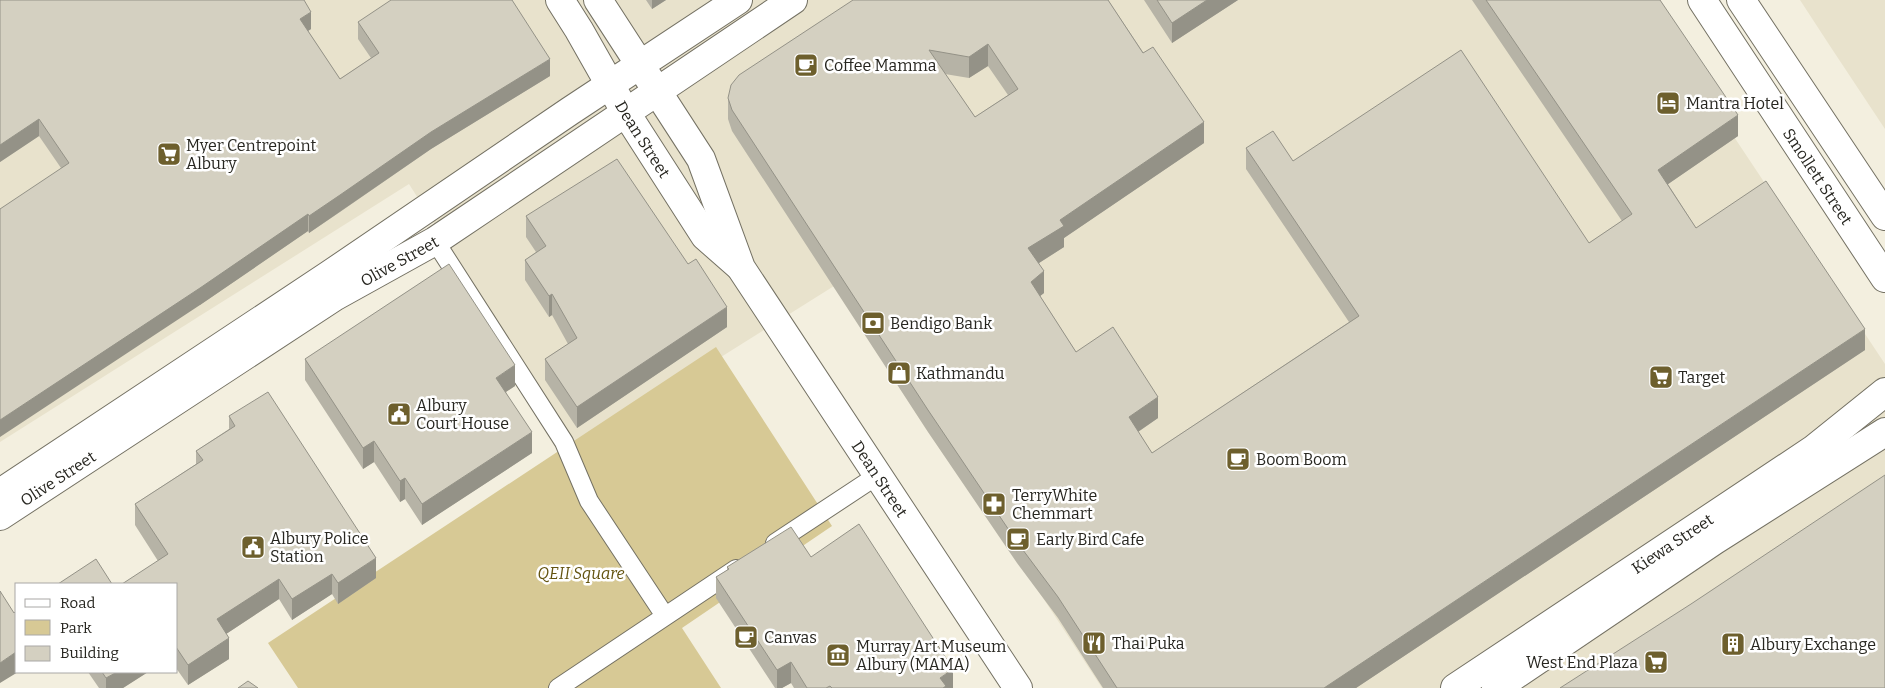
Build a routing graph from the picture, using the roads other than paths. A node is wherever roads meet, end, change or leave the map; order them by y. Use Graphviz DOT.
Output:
graph roads {
  1 [pos="560,0"];
  2 [pos="598,0"];
  3 [pos="738,0"];
  4 [pos="793,0"];
  5 [pos="1702,0"];
  6 [pos="1741,0"];
  7 [pos="640,65"];
  8 [pos="609,85"];
  9 [pos="658,91"];
  10 [pos="626,113"];
  11 [pos="1885,216"];
  12 [pos="435,241"];
  13 [pos="741,268"];
  14 [pos="1885,278"];
  15 [pos="227,355"];
  16 [pos="1885,392"];
  17 [pos="1885,432"];
  18 [pos="878,475"];
  19 [pos="0,492"];
  20 [pos="0,516"];
  21 [pos="1709,532"];
  22 [pos="665,616"];
  23 [pos="558,688"];
  24 [pos="1018,688"];
  25 [pos="1455,688"];
  26 [pos="1496,688"];
  1 -- 8 [label="street, Dean Street"];
  2 -- 7 [label="street, Dean Street"];
  3 -- 7 [label="street, Olive Street"];
  4 -- 9 [label="street, Olive Street"];
  5 -- 14 [label="street, Smollett Street"];
  6 -- 11 [label="street, Smollett Street"];
  7 -- 8 [label="street, Olive Street"];
  7 -- 9 [label="street, Dean Street"];
  8 -- 10 [label="street, Dean Street"];
  8 -- 15 [label="street, Olive Street"];
  9 -- 10 [label="street, Olive Street"];
  9 -- 13 [label="street, Dean Street"];
  10 -- 12 [label="street, Olive Street"];
  10 -- 13 [label="street, Dean Street"];
  12 -- 15 [label="street, Olive Street"];
  12 -- 22 [label="street"];
  13 -- 18 [label="street, Dean Street"];
  15 -- 19 [label="street, Olive Street"];
  15 -- 20 [label="street, Olive Street"];
  16 -- 21 [label="street, Kiewa Street"];
  17 -- 21 [label="street, Kiewa Street"];
  18 -- 22 [label="street"];
  18 -- 24 [label="street, Dean Street"];
  21 -- 25 [label="street, Kiewa Street"];
  21 -- 26 [label="street, Kiewa Street"];
  22 -- 23 [label="street"];
}
